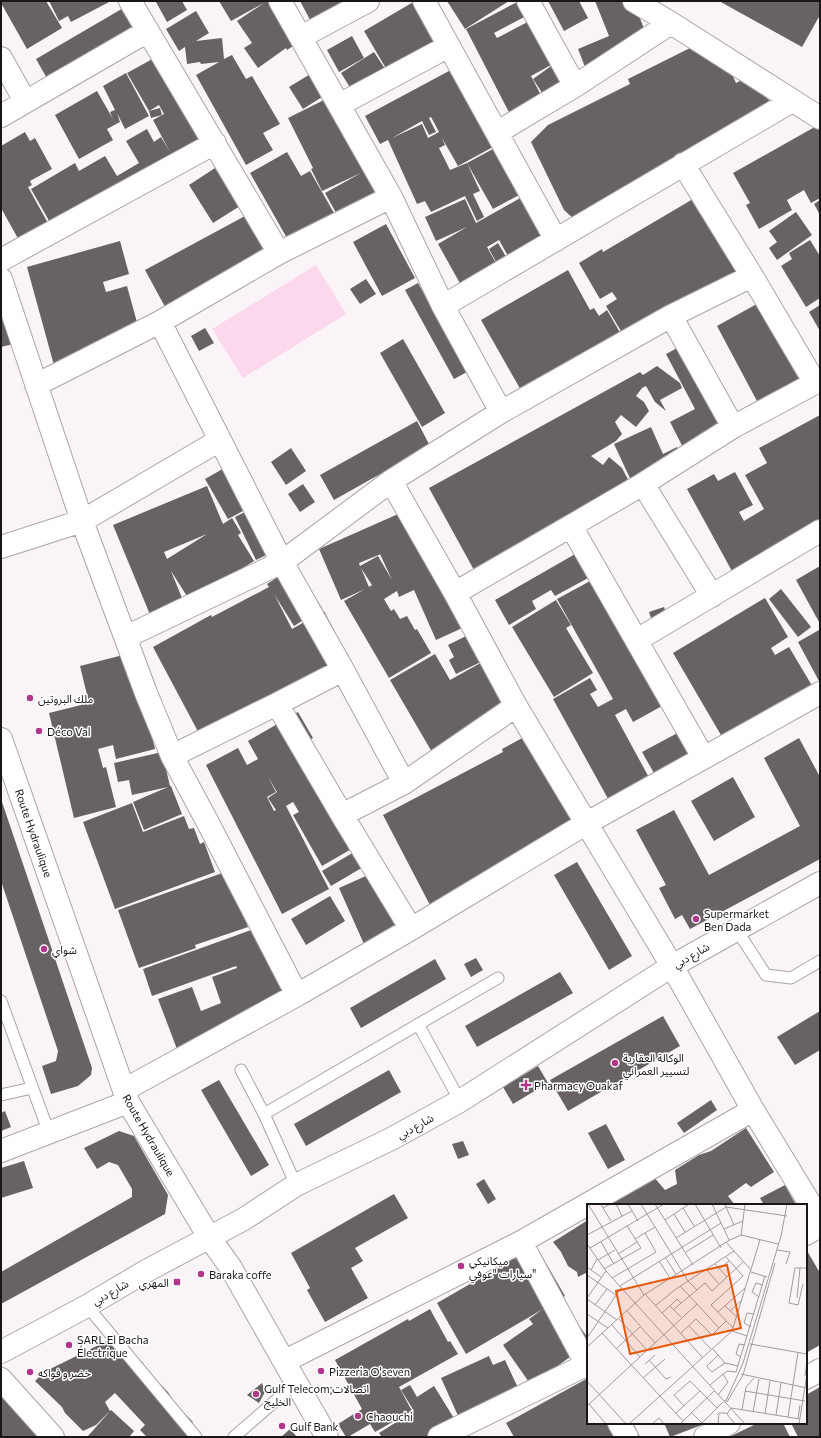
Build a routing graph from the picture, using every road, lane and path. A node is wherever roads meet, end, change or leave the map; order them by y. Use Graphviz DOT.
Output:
graph roads {
  1 [pos="130,1"];
  2 [pos="280,1"];
  3 [pos="368,1"];
  4 [pos="424,1"];
  5 [pos="528,1"];
  6 [pos="634,1"];
  7 [pos="671,23"];
  8 [pos="148,31"];
  9 [pos="301,37"];
  10 [pos="449,46"];
  11 [pos="1,58"];
  12 [pos="576,86"];
  13 [pos="25,101"];
  14 [pos="792,101"];
  15 [pos="339,105"];
  16 [pos="1,116"];
  17 [pos="820,118"];
  18 [pos="498,132"];
  19 [pos="215,143"];
  20 [pos="683,164"];
  21 [pos="391,196"];
  22 [pos="556,240"];
  23 [pos="279,253"];
  24 [pos="1,260"];
  25 [pos="752,276"];
  26 [pos="1,279"];
  27 [pos="443,306"];
  28 [pos="671,316"];
  29 [pos="160,322"];
  30 [pos="36,385"];
  31 [pos="818,387"];
  32 [pos="501,412"];
  33 [pos="733,426"];
  34 [pos="220,440"];
  35 [pos="391,481"];
  36 [pos="643,484"];
  37 [pos="82,521"];
  38 [pos="571,526"];
  39 [pos="820,531"];
  40 [pos="1,548"];
  41 [pos="282,562"];
  42 [pos="455,593"];
  43 [pos="712,596"];
  44 [pos="126,637"];
  45 [pos="637,640"];
  46 [pos="343,670"];
  47 [pos="820,693"];
  48 [pos="277,704"];
  49 [pos="516,706"];
  50 [pos="1,739"];
  51 [pos="172,756"];
  52 [pos="703,757"];
  53 [pos="404,783"];
  54 [pos="342,815"];
  55 [pos="587,822"];
  56 [pos="820,883"];
  57 [pos="411,929"];
  58 [pos="736,929"];
  59 [pos="820,961"];
  60 [pos="672,966"];
  61 [pos="498,978"];
  62 [pos="297,995"];
  63 [pos="1,1001"];
  64 [pos="418,1024"];
  65 [pos="241,1070"];
  66 [pos="32,1088"];
  67 [pos="1,1095"];
  68 [pos="126,1096"];
  69 [pos="460,1101"];
  70 [pos="753,1110"];
  71 [pos="264,1114"];
  72 [pos="49,1133"];
  73 [pos="1,1151"];
  74 [pos="296,1185"];
  75 [pos="587,1204"];
  76 [pos="588,1204"];
  77 [pos="820,1220"];
  78 [pos="820,1226"];
  79 [pos="807,1233"];
  80 [pos="209,1237"];
  81 [pos="521,1242"];
  82 [pos="87,1306"];
  83 [pos="1,1352"];
  84 [pos="285,1361"];
  85 [pos="587,1363"];
  86 [pos="587,1365"];
  87 [pos="820,1370"];
  88 [pos="807,1377"];
  89 [pos="1,1379"];
  90 [pos="297,1382"];
  91 [pos="620,1424"];
  92 [pos="727,1424"];
  93 [pos="53,1437"];
  94 [pos="196,1437"];
  95 [pos="234,1437"];
  96 [pos="327,1437"];
  97 [pos="439,1437"];
  98 [pos="627,1437"];
  99 [pos="705,1437"];
  1 -- 8 [label="street"];
  2 -- 9 [label="street"];
  3 -- 9 [label="street"];
  4 -- 10 [label="street"];
  5 -- 12 [label="street"];
  6 -- 7 [label="street"];
  7 -- 12 [label="street"];
  7 -- 14 [label="street"];
  8 -- 13 [label="street"];
  8 -- 19 [label="street"];
  9 -- 15 [label="street"];
  10 -- 15 [label="street"];
  10 -- 18 [label="street"];
  11 -- 13 [label="street"];
  12 -- 18 [label="street"];
  13 -- 16 [label="street"];
  14 -- 17 [label="street"];
  14 -- 20 [label="street"];
  15 -- 21 [label="street"];
  18 -- 22 [label="street"];
  19 -- 23 [label="street"];
  19 -- 24 [label="street"];
  20 -- 22 [label="street"];
  20 -- 25 [label="street"];
  21 -- 23 [label="street"];
  21 -- 27 [label="street"];
  22 -- 27 [label="street"];
  23 -- 29 [label="street"];
  25 -- 28 [label="street"];
  25 -- 31 [label="street"];
  26 -- 30 [label="street"];
  27 -- 32 [label="street"];
  28 -- 32 [label="street"];
  28 -- 33 [label="street"];
  29 -- 30 [label="street"];
  29 -- 34 [label="street"];
  30 -- 37 [label="street"];
  31 -- 33 [label="street"];
  32 -- 35 [label="street"];
  33 -- 36 [label="street"];
  34 -- 37 [label="street"];
  34 -- 41 [label="street"];
  35 -- 41 [label="street"];
  35 -- 42 [label="street"];
  36 -- 38 [label="street"];
  36 -- 43 [label="street"];
  37 -- 40 [label="street"];
  37 -- 44 [label="street"];
  38 -- 42 [label="street"];
  38 -- 45 [label="street"];
  39 -- 43 [label="street"];
  41 -- 44 [label="street"];
  41 -- 46 [label="street"];
  42 -- 49 [label="street"];
  43 -- 45 [label="street"];
  44 -- 51 [label="street"];
  45 -- 52 [label="street"];
  46 -- 48 [label="street"];
  46 -- 53 [label="street"];
  47 -- 52 [label="street"];
  48 -- 51 [label="street"];
  48 -- 54 [label="street"];
  49 -- 53 [label="street"];
  49 -- 55 [label="street"];
  50 -- 68 [label="street, Route Hydraulique"];
  51 -- 62 [label="street"];
  52 -- 55 [label="street"];
  53 -- 54 [label="street"];
  54 -- 57 [label="street"];
  55 -- 57 [label="street"];
  55 -- 60 [label="street"];
  56 -- 58 [label="street, شارع دبي"];
  57 -- 62 [label="street"];
  58 -- 59 [label="lane"];
  58 -- 60 [label="street, شارع دبي"];
  60 -- 69 [label="street, شارع دبي"];
  60 -- 70 [label="street"];
  61 -- 64 [label="lane"];
  62 -- 68 [label="street"];
  63 -- 66 [label="lane"];
  64 -- 69 [label="lane"];
  64 -- 71 [label="lane"];
  65 -- 71 [label="lane"];
  66 -- 67 [label="lane"];
  66 -- 72 [label="lane"];
  68 -- 72 [label="street"];
  68 -- 80 [label="street, Route Hydraulique"];
  69 -- 74 [label="street, شارع دبي"];
  70 -- 76 [label="street"];
  70 -- 77 [label="street"];
  71 -- 74 [label="lane"];
  72 -- 73 [label="street"];
  74 -- 80 [label="street, شارع دبي"];
  75 -- 81 [label="street"];
  78 -- 79 [label="street"];
  80 -- 82 [label="street, شارع دبي"];
  80 -- 84 [label="street, Route Hydraulique"];
  81 -- 84 [label="street"];
  81 -- 85 [label="street"];
  82 -- 83 [label="street, شارع دبي"];
  82 -- 94 [label="lane"];
  84 -- 90 [label="street, Route Hydraulique"];
  86 -- 97 [label="street"];
  87 -- 88 [label="street"];
  89 -- 93 [label="street"];
  90 -- 95 [label="lane"];
  90 -- 96 [label="street, Route Hydraulique"];
  91 -- 98 [label="street"];
  92 -- 99 [label="street"];
}
